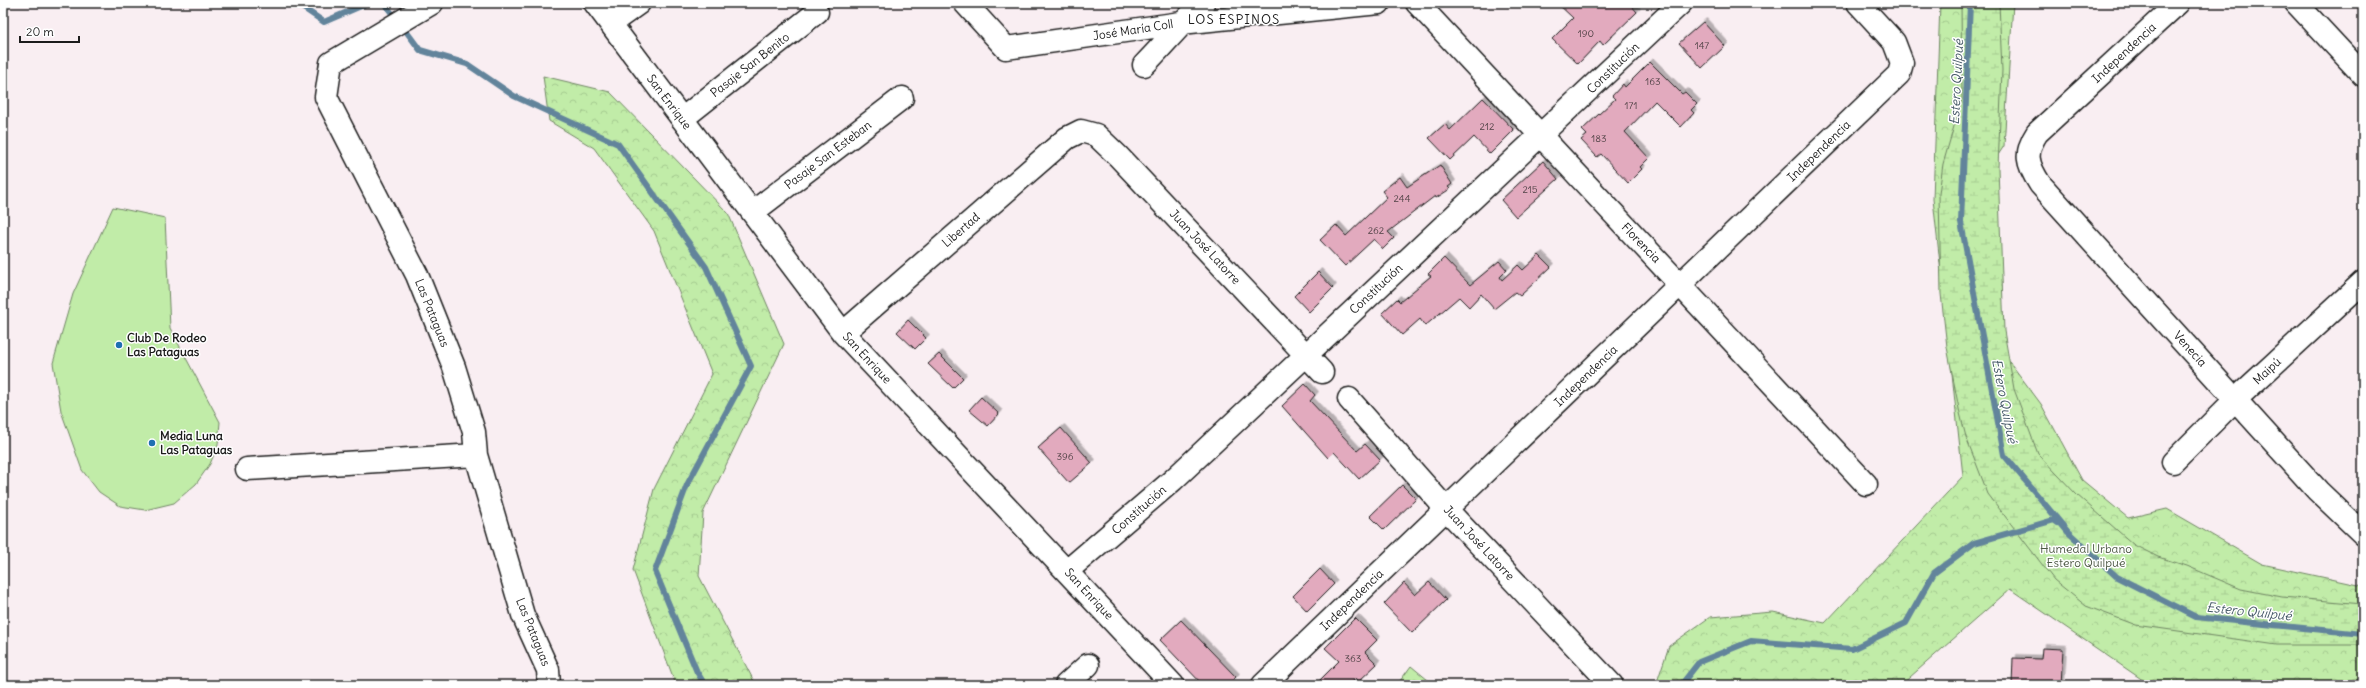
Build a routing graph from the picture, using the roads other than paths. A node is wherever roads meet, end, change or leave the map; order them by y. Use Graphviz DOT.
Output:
graph roads {
  1 [pos="432,3"];
  2 [pos="595,3"];
  3 [pos="638,3"];
  4 [pos="966,3"];
  5 [pos="1203,3"];
  6 [pos="1379,3"];
  7 [pos="1417,3"];
  8 [pos="1681,3"];
  9 [pos="1858,3"];
  10 [pos="2178,3"];
  11 [pos="2296,3"];
  12 [pos="817,12"];
  13 [pos="1182,23"];
  14 [pos="611,24"];
  15 [pos="1144,65"];
  16 [pos="2363,75"];
  17 [pos="902,98"];
  18 [pos="682,119"];
  19 [pos="1081,131"];
  20 [pos="1540,137"];
  21 [pos="2028,157"];
  22 [pos="753,212"];
  23 [pos="2363,282"];
  24 [pos="1680,285"];
  25 [pos="843,332"];
  26 [pos="1306,355"];
  27 [pos="1322,372"];
  28 [pos="1349,399"];
  29 [pos="2236,399"];
  30 [pos="476,455"];
  31 [pos="2173,462"];
  32 [pos="247,469"];
  33 [pos="1866,484"];
  34 [pos="1447,510"];
  35 [pos="2363,534"];
  36 [pos="1068,571"];
  37 [pos="1088,665"];
  38 [pos="549,685"];
  39 [pos="1066,685"];
  40 [pos="1173,685"];
  41 [pos="1263,685"];
  42 [pos="1612,685"];
  1 -- 30 [label="street, Las Pataguas"];
  2 -- 14 [label="street, San Enrique"];
  3 -- 14 [label="street"];
  4 -- 13 [label="street, José María Coll"];
  5 -- 13 [label="street"];
  6 -- 13 [label="street, José María Coll"];
  7 -- 20 [label="street, Florencia"];
  8 -- 20 [label="street, Constitución"];
  9 -- 24 [label="street, Independencia"];
  10 -- 21 [label="street, Independencia"];
  11 -- 16 [label="street"];
  12 -- 18 [label="street, Pasaje San Benito"];
  13 -- 15 [label="street"];
  14 -- 18 [label="street, San Enrique"];
  17 -- 22 [label="street, Pasaje San Esteban"];
  18 -- 22 [label="street, San Enrique"];
  19 -- 25 [label="street, Libertad"];
  19 -- 26 [label="street, Juan José Latorre"];
  20 -- 24 [label="street, Florencia"];
  20 -- 26 [label="street, Constitución"];
  21 -- 29 [label="street, Venecia"];
  22 -- 25 [label="street, San Enrique"];
  23 -- 29 [label="street, Maipú"];
  24 -- 33 [label="street, Florencia"];
  24 -- 34 [label="street, Independencia"];
  25 -- 36 [label="street, San Enrique"];
  26 -- 27 [label="street, Juan José Latorre"];
  26 -- 36 [label="street, Constitución"];
  28 -- 34 [label="street, Juan José Latorre"];
  29 -- 31 [label="street, Maipú"];
  29 -- 35 [label="street, Venecia"];
  30 -- 32 [label="street"];
  30 -- 38 [label="street, Las Pataguas"];
  34 -- 41 [label="street, Independencia"];
  34 -- 42 [label="street, Juan José Latorre"];
  36 -- 40 [label="street, San Enrique"];
  37 -- 39 [label="street"];
}
